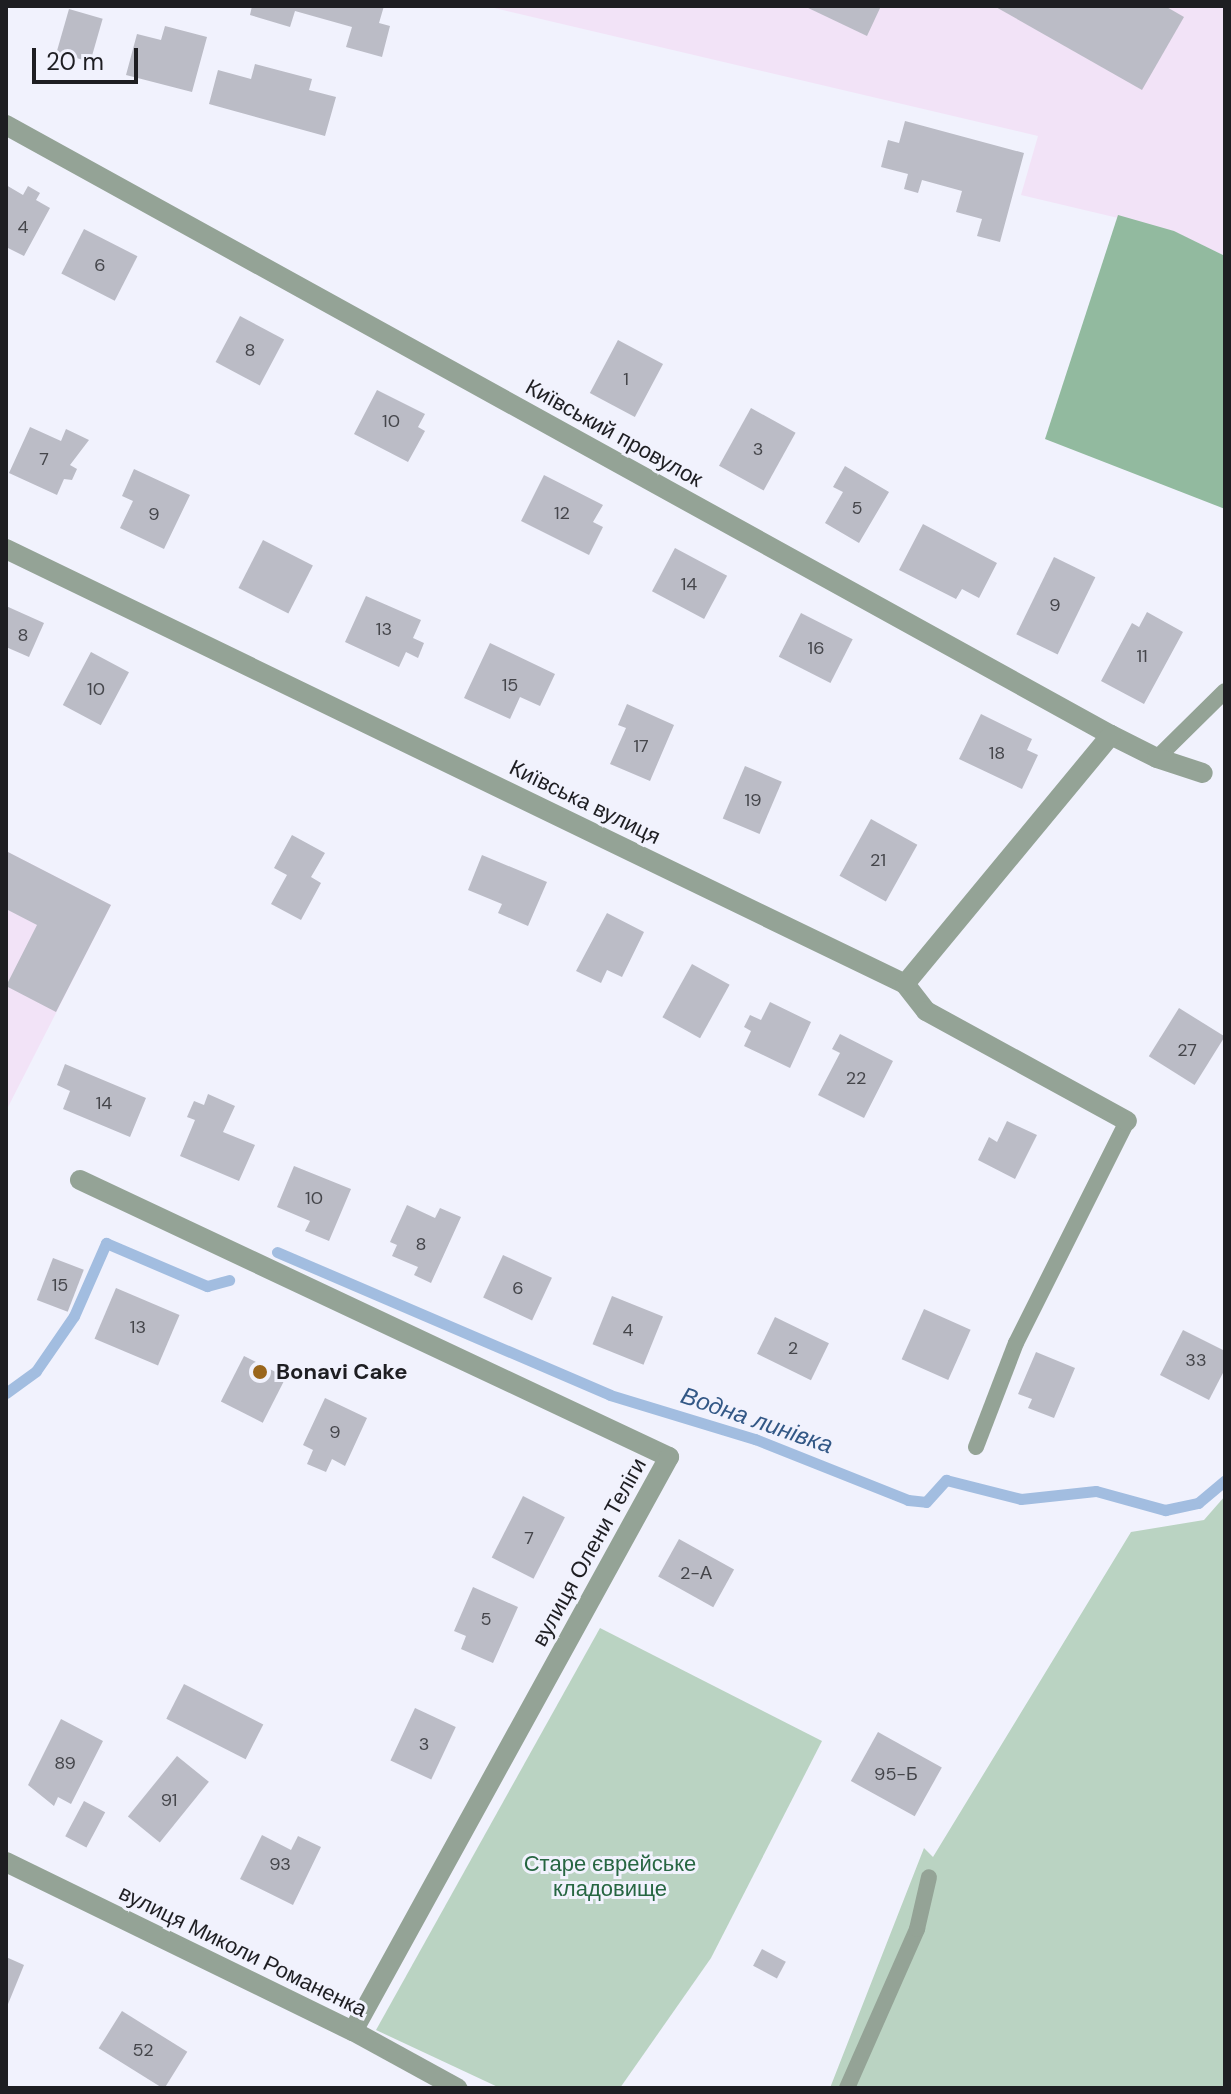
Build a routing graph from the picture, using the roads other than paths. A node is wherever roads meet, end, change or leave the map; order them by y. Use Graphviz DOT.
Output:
graph roads {
  1 [pos="6,125"];
  2 [pos="6,549"];
  3 [pos="1225,691"];
  4 [pos="1111,735"];
  5 [pos="1157,758"];
  6 [pos="1203,773"];
  7 [pos="905,984"];
  8 [pos="1127,1121"];
  9 [pos="80,1180"];
  10 [pos="976,1447"];
  11 [pos="6,1862"];
  12 [pos="929,1877"];
  13 [pos="353,2031"];
  14 [pos="457,2088"];
  15 [pos="847,2088"];
  1 -- 4 [label="street, Київський провулок"];
  2 -- 7 [label="street, Київська вулиця"];
  3 -- 5 [label="lane"];
  4 -- 5 [label="street, Київський провулок"];
  4 -- 7 [label="street"];
  5 -- 6 [label="street, Київський провулок"];
  7 -- 8 [label="street, Київська вулиця"];
  8 -- 10 [label="lane"];
  9 -- 13 [label="street, вулиця Олени Теліги"];
  11 -- 13 [label="street, вулиця Миколи Романенка"];
  12 -- 15 [label="lane"];
  13 -- 14 [label="street, вулиця Миколи Романенка"];
}
